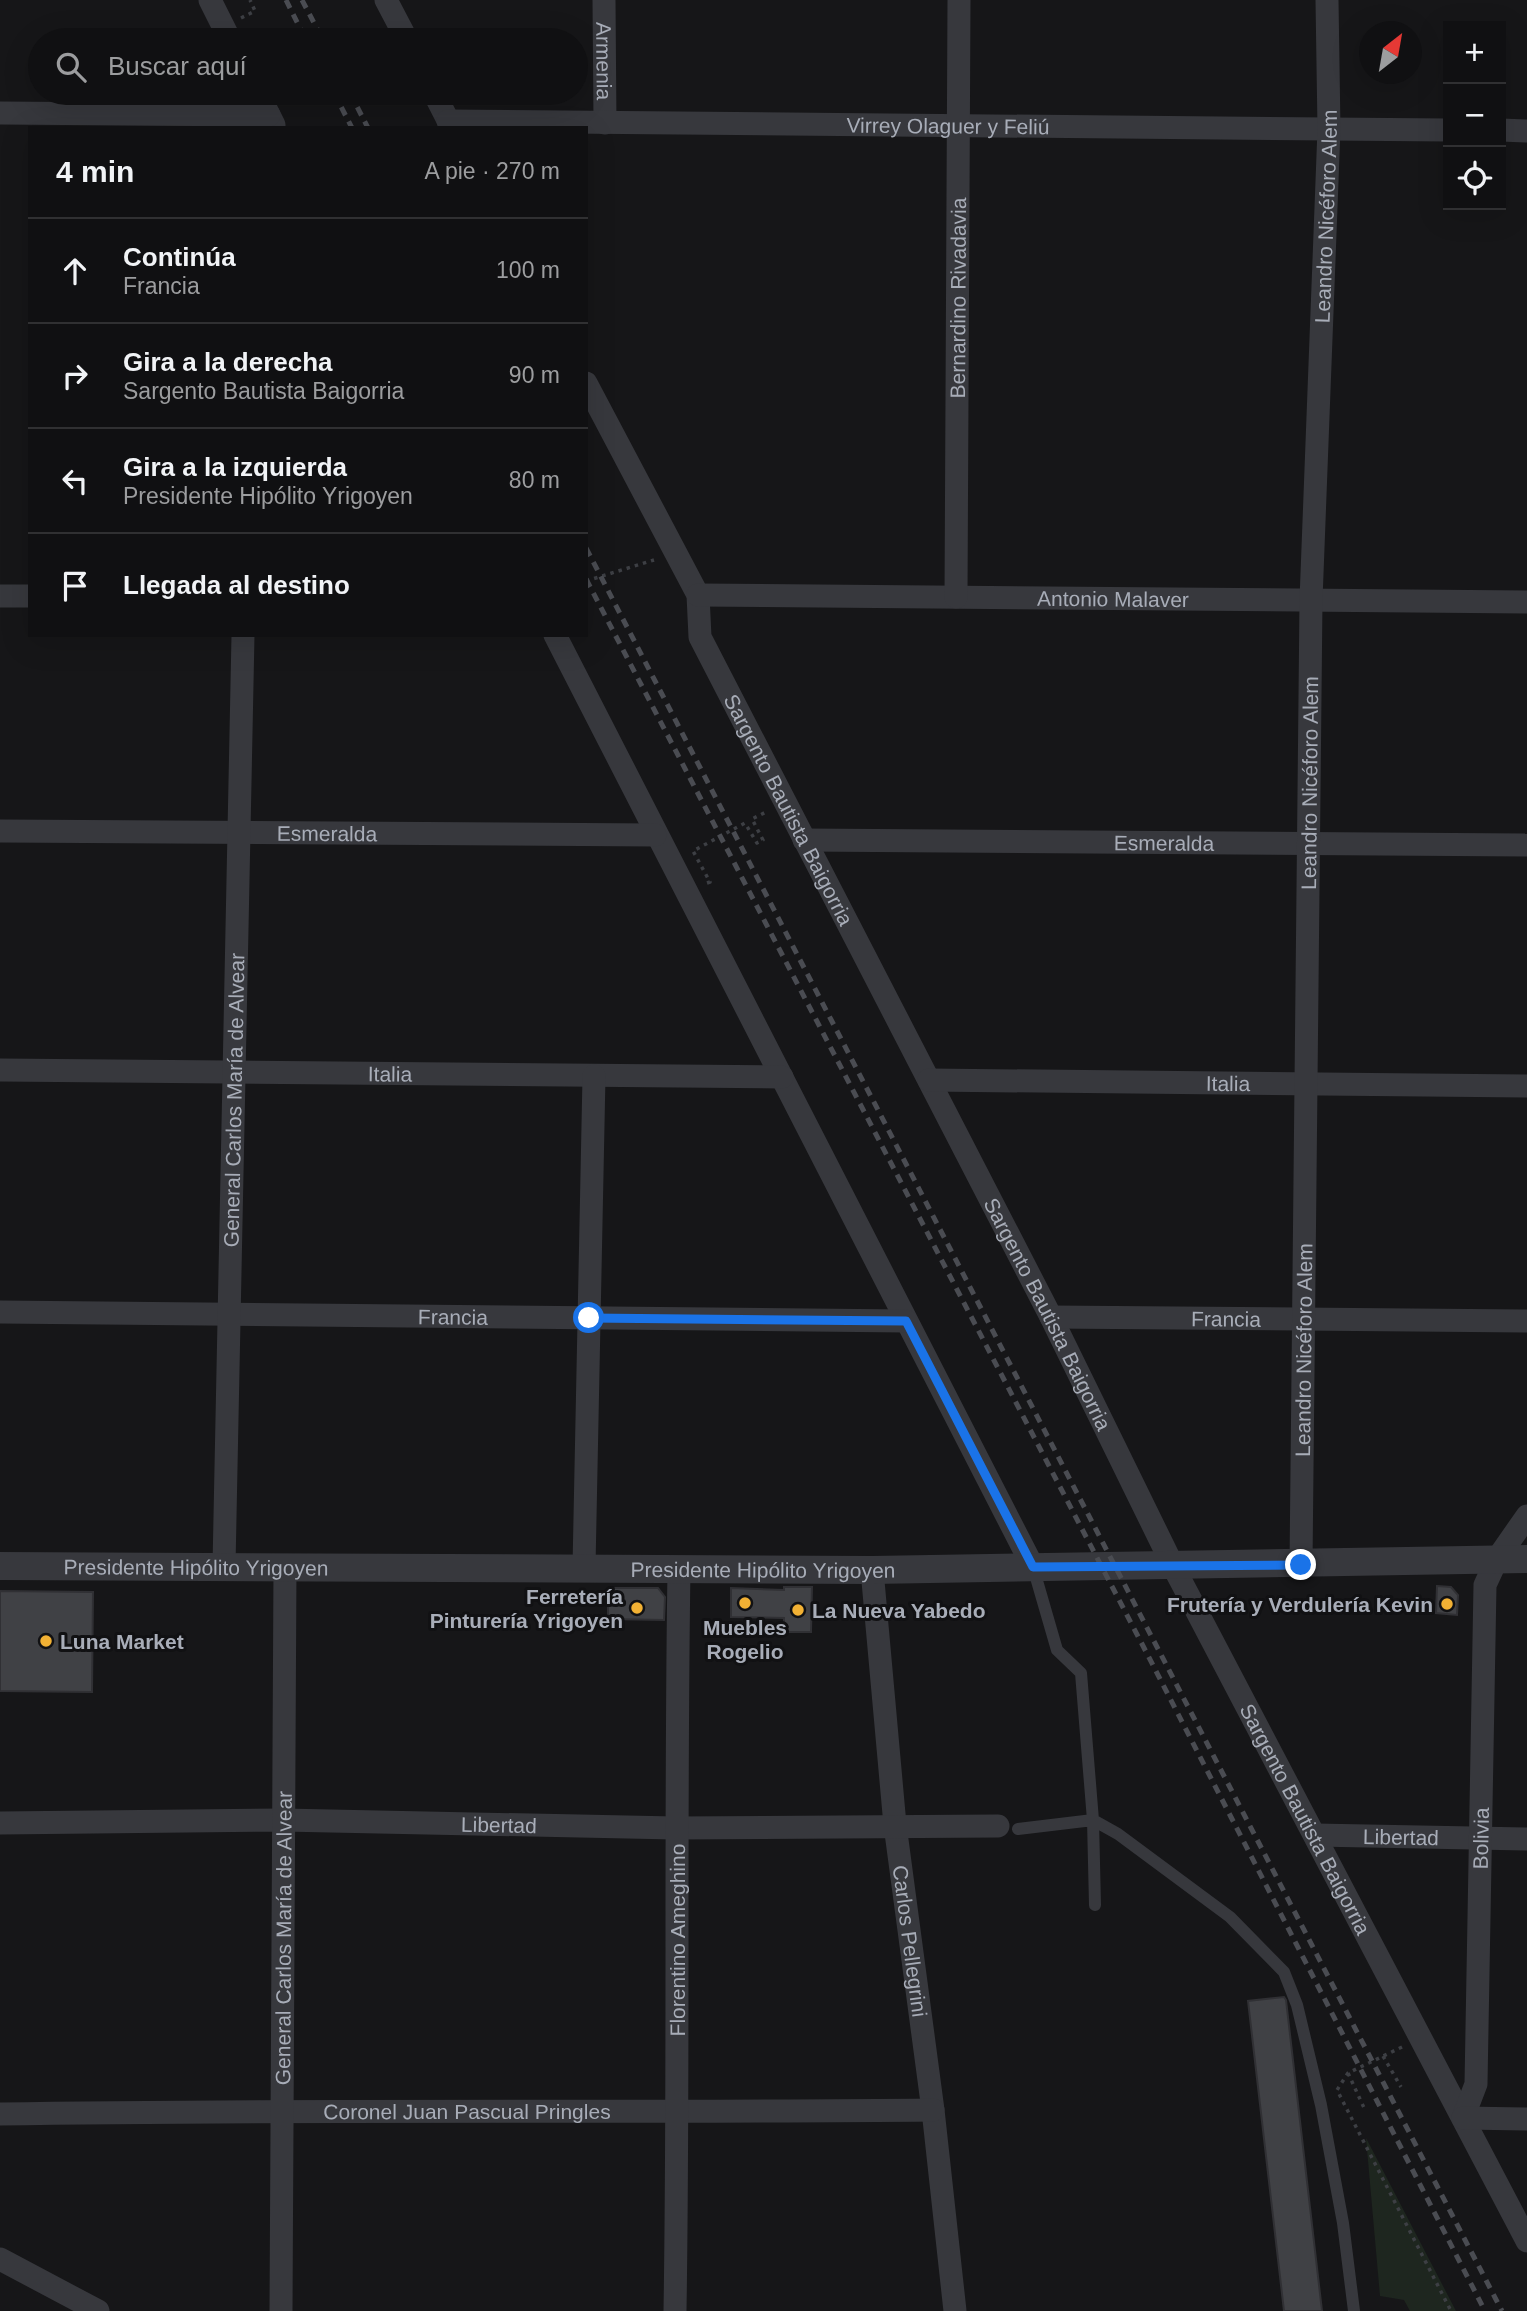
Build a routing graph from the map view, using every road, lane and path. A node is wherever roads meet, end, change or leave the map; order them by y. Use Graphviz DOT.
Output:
graph roads {
  1 [pos="209,0"];
  2 [pos="386,0"];
  3 [pos="604,0"];
  4 [pos="960,0"];
  5 [pos="1327,0"];
  6 [pos="224,28"];
  7 [pos="401,28"];
  8 [pos="264,105"];
  9 [pos="440,105"];
  10 [pos="0,113"];
  11 [pos="272,122"];
  12 [pos="605,122"];
  13 [pos="450,124"];
  14 [pos="958,126"];
  15 [pos="1329,129"];
  16 [pos="1443,130"];
  17 [pos="1506,130"];
  18 [pos="1527,131"];
  19 [pos="588,387"];
  20 [pos="676,553"];
  21 [pos="588,580"];
  22 [pos="698,595"];
  23 [pos="0,596"];
  24 [pos="28,596"];
  25 [pos="956,597"];
  26 [pos="1311,600"];
  27 [pos="1527,602"];
  28 [pos="243,637"];
  29 [pos="556,637"];
  30 [pos="784,802"];
  31 [pos="0,831"];
  32 [pos="239,832"];
  33 [pos="655,835"];
  34 [pos="804,840"];
  35 [pos="1309,844"];
  36 [pos="1527,845"];
  37 [pos="703,885"];
  38 [pos="0,1070"];
  39 [pos="235,1072"];
  40 [pos="594,1076"];
  41 [pos="782,1077"];
  42 [pos="929,1080"];
  43 [pos="1306,1084"];
  44 [pos="1527,1086"];
  45 [pos="0,1312"];
  46 [pos="231,1314"];
  47 [pos="1051,1317"];
  48 [pos="589,1318"];
  49 [pos="1303,1319"];
  50 [pos="906,1321"];
  51 [pos="1527,1321"];
  52 [pos="1527,1516"];
  53 [pos="1497,1559"];
  54 [pos="1527,1559"];
  55 [pos="1301,1565"];
  56 [pos="0,1566"];
  57 [pos="224,1566"];
  58 [pos="285,1566"];
  59 [pos="1173,1566"];
  60 [pos="584,1567"];
  61 [pos="1033,1567"];
  62 [pos="679,1570"];
  63 [pos="872,1570"];
  64 [pos="283,1820"];
  65 [pos="1093,1820"];
  66 [pos="0,1823"];
  67 [pos="895,1825"];
  68 [pos="1008,1827"];
  69 [pos="675,1828"];
  70 [pos="1315,1835"];
  71 [pos="1480,1838"];
  72 [pos="1527,1839"];
  73 [pos="1095,1905"];
  74 [pos="1422,2036"];
  75 [pos="1383,2056"];
  76 [pos="1348,2073"];
  77 [pos="1401,2087"];
  78 [pos="283,2110"];
  79 [pos="933,2110"];
  80 [pos="1365,2110"];
  81 [pos="678,2112"];
  82 [pos="0,2114"];
  83 [pos="1463,2118"];
  84 [pos="1527,2119"];
  85 [pos="1527,2241"];
  86 [pos="0,2259"];
  87 [pos="98,2311"];
  88 [pos="281,2311"];
  89 [pos="675,2311"];
  90 [pos="955,2311"];
  91 [pos="1354,2311"];
  92 [pos="1451,2311"];
  1 -- 6 [label="street"];
  2 -- 7 [label="street"];
  3 -- 12 [label="street, Armenia"];
  4 -- 14 [label="street, Bernardino Rivadavia"];
  5 -- 15 [label="street, Leandro Nicéforo Alem"];
  8 -- 11 [label="street"];
  9 -- 13 [label="street"];
  10 -- 11 [label="street"];
  12 -- 13 [label="street, Virrey Olaguer y Feliú"];
  12 -- 14 [label="street, Virrey Olaguer y Feliú"];
  14 -- 15 [label="street, Virrey Olaguer y Feliú"];
  14 -- 25 [label="street, Bernardino Rivadavia"];
  15 -- 16 [label="street, Virrey Olaguer y Feliú"];
  15 -- 26 [label="street, Leandro Nicéforo Alem"];
  17 -- 18 [label="street"];
  19 -- 20 [label="street, Sargento Bautista Baigorria"];
  20 -- 21 [label="path"];
  20 -- 22 [label="street, Sargento Bautista Baigorria"];
  22 -- 25 [label="street, Antonio Malaver"];
  22 -- 30 [label="street, Sargento Bautista Baigorria"];
  23 -- 24 [label="street"];
  25 -- 26 [label="street, Antonio Malaver"];
  26 -- 27 [label="street, Antonio Malaver"];
  26 -- 35 [label="street, Leandro Nicéforo Alem"];
  28 -- 32 [label="street, General Carlos María de Alvear"];
  29 -- 33 [label="street"];
  30 -- 34 [label="street, Sargento Bautista Baigorria"];
  30 -- 37 [label="path"];
  31 -- 32 [label="street, Esmeralda"];
  32 -- 33 [label="street, Esmeralda"];
  32 -- 39 [label="street, General Carlos María de Alvear"];
  33 -- 41 [label="street"];
  34 -- 35 [label="street, Esmeralda"];
  34 -- 42 [label="street, Sargento Bautista Baigorria"];
  35 -- 36 [label="street, Esmeralda"];
  35 -- 43 [label="street, Leandro Nicéforo Alem"];
  38 -- 39 [label="street, Italia"];
  39 -- 40 [label="street, Italia"];
  39 -- 46 [label="street, General Carlos María de Alvear"];
  40 -- 41 [label="street, Italia"];
  40 -- 48 [label="street"];
  41 -- 50 [label="street"];
  42 -- 43 [label="street, Italia"];
  42 -- 47 [label="street, Sargento Bautista Baigorria"];
  43 -- 44 [label="street, Italia"];
  43 -- 49 [label="street, Leandro Nicéforo Alem"];
  45 -- 46 [label="street, Francia"];
  46 -- 48 [label="street, Francia"];
  46 -- 57 [label="street, General Carlos María de Alvear"];
  47 -- 49 [label="street, Francia"];
  47 -- 59 [label="street, Sargento Bautista Baigorria"];
  48 -- 50 [label="street, Francia"];
  48 -- 60 [label="street"];
  49 -- 51 [label="street, Francia"];
  49 -- 55 [label="street, Leandro Nicéforo Alem"];
  50 -- 61 [label="street"];
  52 -- 53 [label="street, Bolivia"];
  53 -- 54 [label="street, Presidente Hipólito Yrigoyen"];
  53 -- 55 [label="street, Presidente Hipólito Yrigoyen"];
  53 -- 71 [label="street, Bolivia"];
  55 -- 59 [label="street, Presidente Hipólito Yrigoyen"];
  56 -- 57 [label="street, Presidente Hipólito Yrigoyen"];
  57 -- 58 [label="street, Presidente Hipólito Yrigoyen"];
  58 -- 60 [label="street, Presidente Hipólito Yrigoyen"];
  58 -- 64 [label="street, General Carlos María de Alvear"];
  59 -- 61 [label="street, Presidente Hipólito Yrigoyen"];
  59 -- 70 [label="street, Sargento Bautista Baigorria"];
  60 -- 62 [label="street, Presidente Hipólito Yrigoyen"];
  61 -- 63 [label="street, Presidente Hipólito Yrigoyen"];
  61 -- 65 [label="lane"];
  62 -- 63 [label="street, Presidente Hipólito Yrigoyen"];
  62 -- 69 [label="street, Florentino Ameghino"];
  63 -- 67 [label="street, Carlos Pellegrini"];
  64 -- 66 [label="street, Libertad"];
  64 -- 69 [label="street, Libertad"];
  64 -- 78 [label="street, General Carlos María de Alvear"];
  65 -- 68 [label="lane"];
  65 -- 73 [label="lane"];
  65 -- 91 [label="lane"];
  67 -- 68 [label="street, Libertad"];
  67 -- 69 [label="street, Libertad"];
  67 -- 79 [label="street, Carlos Pellegrini"];
  69 -- 81 [label="street, Florentino Ameghino"];
  70 -- 71 [label="street, Libertad"];
  70 -- 74 [label="street, Sargento Bautista Baigorria"];
  71 -- 72 [label="street, Libertad"];
  71 -- 83 [label="street, Bolivia"];
  74 -- 75 [label="path"];
  74 -- 83 [label="street, Sargento Bautista Baigorria"];
  75 -- 76 [label="path"];
  75 -- 77 [label="path"];
  76 -- 80 [label="path"];
  76 -- 92 [label="path"];
  78 -- 81 [label="street, Coronel Juan Pascual Pringles"];
  78 -- 82 [label="street, Coronel Juan Pascual Pringles"];
  78 -- 88 [label="street, General Carlos María de Alvear"];
  79 -- 81 [label="street, Coronel Juan Pascual Pringles"];
  79 -- 90 [label="street, Carlos Pellegrini"];
  81 -- 89 [label="street, Florentino Ameghino"];
  83 -- 84 [label="street"];
  83 -- 85 [label="street, Sargento Bautista Baigorria"];
  86 -- 87 [label="street"];
}
